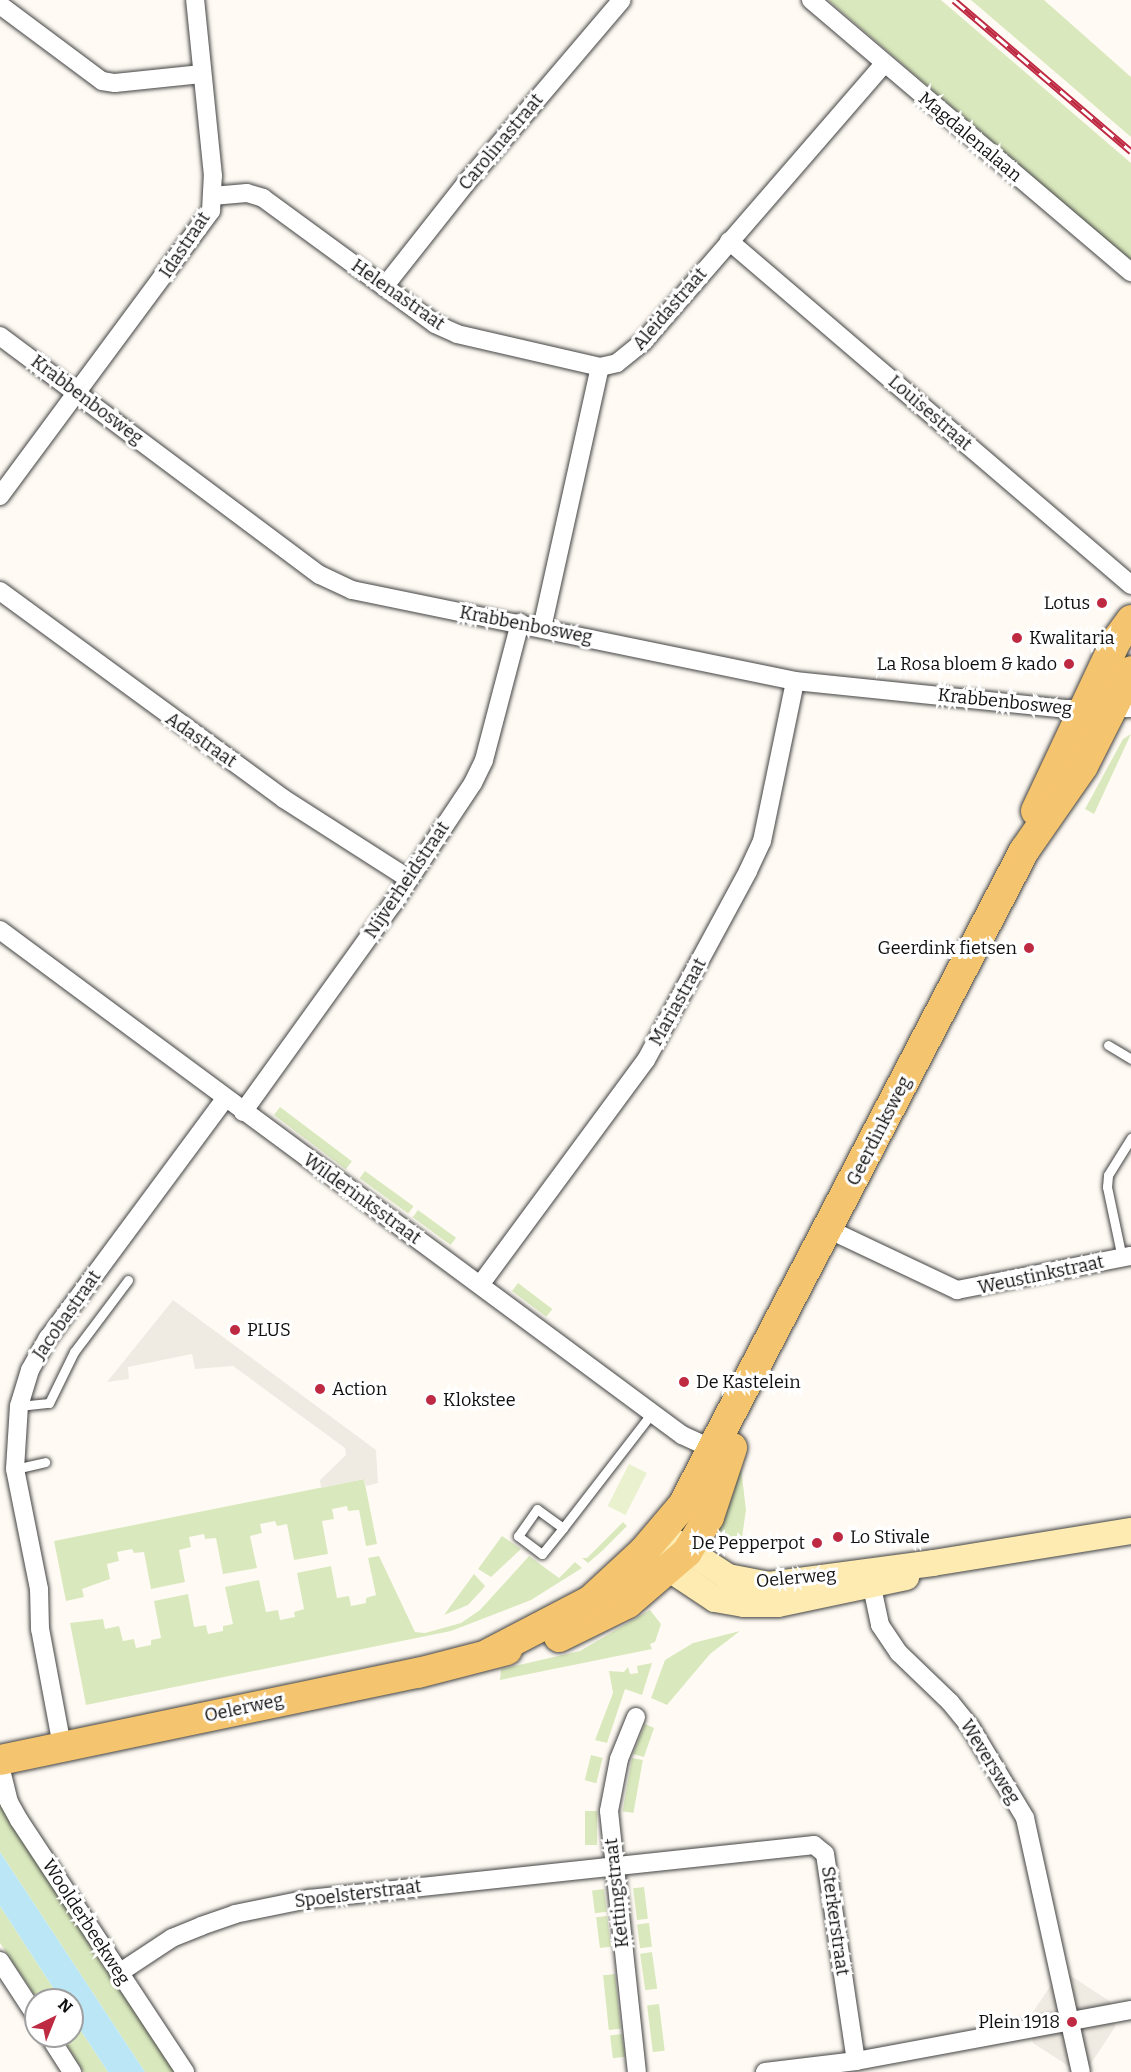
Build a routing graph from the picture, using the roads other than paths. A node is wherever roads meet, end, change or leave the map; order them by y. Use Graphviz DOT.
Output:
graph roads {
  1 [pos="195,0"];
  2 [pos="622,0"];
  3 [pos="811,0"];
  4 [pos="0,5"];
  5 [pos="884,64"];
  6 [pos="202,74"];
  7 [pos="212,196"];
  8 [pos="729,241"];
  9 [pos="1131,272"];
  10 [pos="384,287"];
  11 [pos="0,336"];
  12 [pos="600,367"];
  13 [pos="78,392"];
  14 [pos="0,496"];
  15 [pos="1131,585"];
  16 [pos="0,591"];
  17 [pos="1131,620"];
  18 [pos="520,623"];
  19 [pos="542,628"];
  20 [pos="1131,671"];
  21 [pos="795,681"];
  22 [pos="1122,708"];
  23 [pos="1083,710"];
  24 [pos="1024,851"];
  25 [pos="409,879"];
  26 [pos="0,930"];
  27 [pos="1108,1045"];
  28 [pos="1131,1059"];
  29 [pos="225,1099"];
  30 [pos="243,1112"];
  31 [pos="1131,1138"];
  32 [pos="828,1229"];
  33 [pos="1127,1257"];
  34 [pos="128,1280"];
  35 [pos="480,1285"];
  36 [pos="19,1406"];
  37 [pos="652,1413"];
  38 [pos="723,1454"];
  39 [pos="45,1462"];
  40 [pos="15,1469"];
  41 [pos="563,1528"];
  42 [pos="1131,1531"];
  43 [pos="653,1542"];
  44 [pos="678,1561"];
  45 [pos="933,1563"];
  46 [pos="872,1587"];
  47 [pos="488,1654"];
  48 [pos="636,1717"];
  49 [pos="62,1746"];
  50 [pos="1,1769"];
  51 [pos="612,1864"];
  52 [pos="0,1961"];
  53 [pos="119,1973"];
  54 [pos="24,1998"];
  55 [pos="1129,2010"];
  56 [pos="1071,2022"];
  57 [pos="57,2048"];
  58 [pos="855,2061"];
  59 [pos="72,2072"];
  60 [pos="185,2072"];
  61 [pos="637,2072"];
  62 [pos="765,2072"];
  63 [pos="1081,2072"];
  1 -- 6 [label="street, Idastraat"];
  2 -- 10 [label="street, Carolinastraat"];
  3 -- 5 [label="street, Magdalenalaan"];
  4 -- 6 [label="street"];
  5 -- 8 [label="street, Aleidastraat"];
  5 -- 9 [label="street, Magdalenalaan"];
  6 -- 7 [label="street, Idastraat"];
  7 -- 10 [label="street, Helenastraat"];
  7 -- 13 [label="street, Idastraat"];
  8 -- 12 [label="street, Aleidastraat"];
  8 -- 15 [label="street, Louisestraat"];
  10 -- 12 [label="street, Helenastraat"];
  11 -- 13 [label="street, Krabbenbosweg"];
  12 -- 19 [label="street"];
  13 -- 14 [label="street, Idastraat"];
  13 -- 18 [label="street, Krabbenbosweg"];
  16 -- 25 [label="street, Adastraat"];
  17 -- 23 [label="main road, Geerdinksweg"];
  18 -- 19 [label="street, Krabbenbosweg"];
  18 -- 25 [label="street, Nijverheidstraat"];
  19 -- 21 [label="street, Krabbenbosweg"];
  20 -- 22 [label="main road, Geerdinksweg"];
  21 -- 23 [label="street, Krabbenbosweg"];
  21 -- 35 [label="street, Mariastraat"];
  22 -- 23 [label="street, Krabbenbosweg"];
  22 -- 24 [label="main road, Geerdinksweg"];
  23 -- 24 [label="main road, Geerdinksweg"];
  24 -- 32 [label="main road, Geerdinksweg"];
  25 -- 30 [label="street, Nijverheidstraat"];
  26 -- 29 [label="street, Wilderinksstraat"];
  27 -- 28 [label="lane"];
  29 -- 30 [label="street, Wilderinksstraat"];
  29 -- 36 [label="street, Jacobastraat"];
  30 -- 35 [label="street, Wilderinksstraat"];
  31 -- 33 [label="lane, Weustinkstraat"];
  32 -- 33 [label="street, Weustinkstraat"];
  32 -- 38 [label="main road, Geerdinksweg"];
  34 -- 36 [label="lane"];
  35 -- 37 [label="street, Wilderinksstraat"];
  36 -- 40 [label="street, Jacobastraat"];
  37 -- 38 [label="street, Wilderinksstraat"];
  37 -- 41 [label="lane"];
  38 -- 43 [label="main road, Geerdinksweg"];
  38 -- 44 [label="main road, Geerdinksweg"];
  39 -- 40 [label="lane"];
  40 -- 49 [label="street, Jacobastraat"];
  41 -- 41 [label="lane"];
  42 -- 45 [label="main road, Oelerweg"];
  43 -- 44 [label="main road, Oelerweg"];
  43 -- 47 [label="main road, Oelerweg"];
  44 -- 45 [label="main road, Oelerweg"];
  44 -- 46 [label="main road, Oelerweg"];
  44 -- 47 [label="main road, Oelerweg"];
  45 -- 46 [label="main road, Oelerweg"];
  46 -- 56 [label="street, Weversweg"];
  47 -- 49 [label="main road, Oelerweg"];
  48 -- 51 [label="street, Kettingstraat"];
  49 -- 50 [label="main road, Oelerweg"];
  50 -- 53 [label="street, Woolderbeekweg"];
  51 -- 53 [label="street, Spoelsterstraat"];
  51 -- 58 [label="street, Sterkerstraat"];
  51 -- 61 [label="street, Kettingstraat"];
  52 -- 54 [label="street"];
  53 -- 60 [label="street, Woolderbeekweg"];
  55 -- 56 [label="street"];
  56 -- 58 [label="street"];
  56 -- 63 [label="street"];
  57 -- 59 [label="street"];
  58 -- 62 [label="street"];
}
